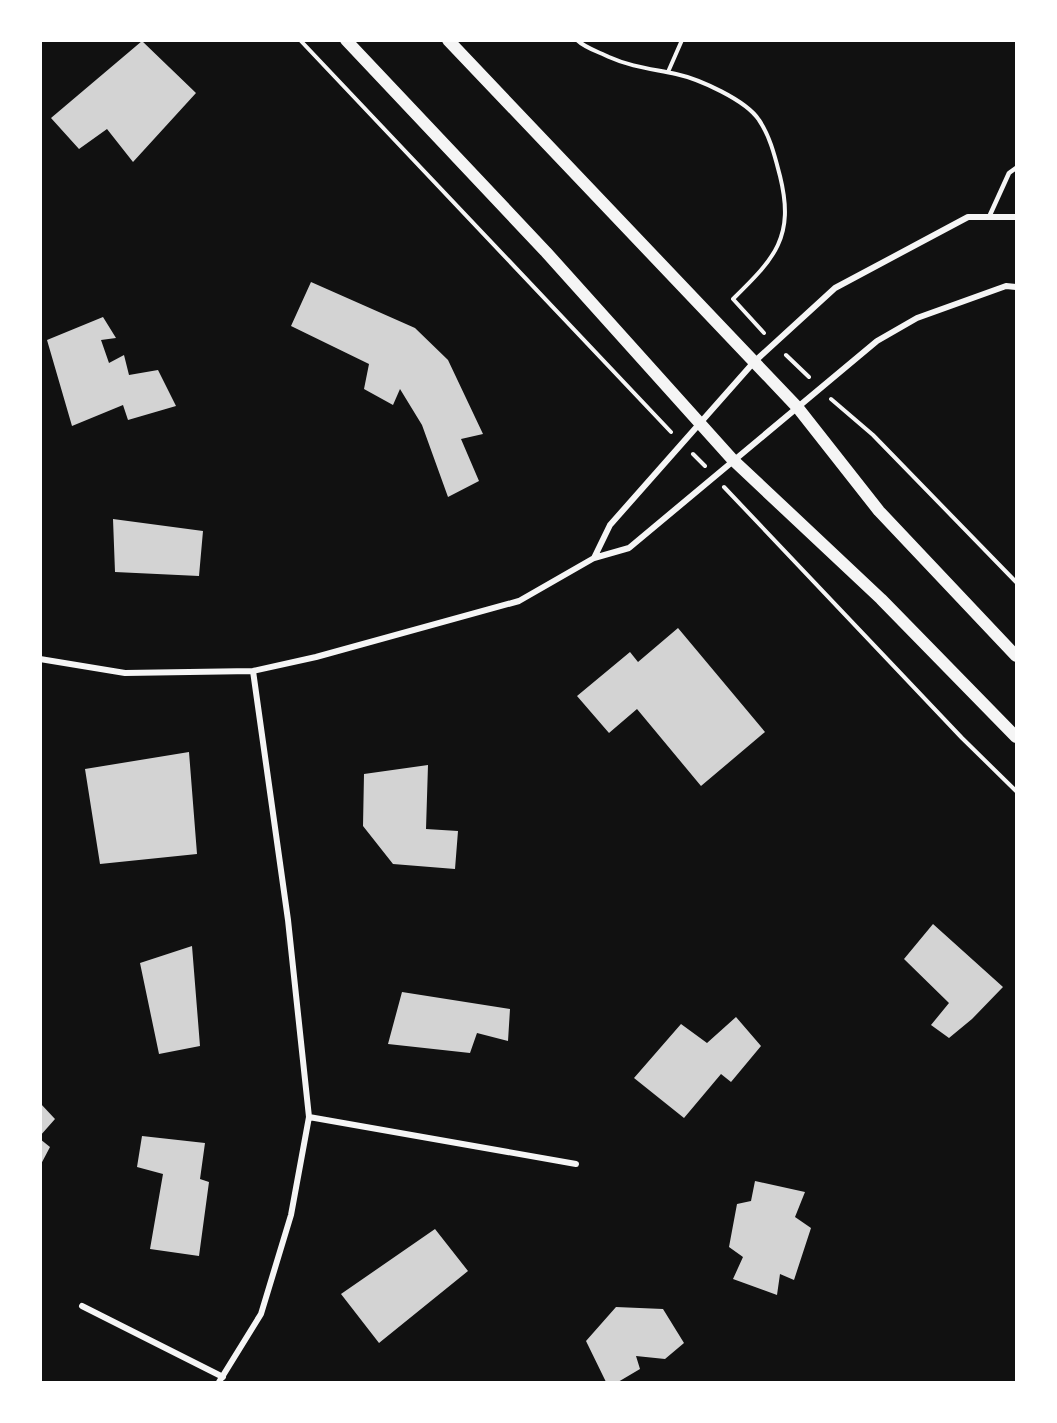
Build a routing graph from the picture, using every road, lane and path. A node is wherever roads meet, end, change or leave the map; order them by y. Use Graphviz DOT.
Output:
graph roads {
  1 [pos="300,40"];
  2 [pos="346,40"];
  3 [pos="448,40"];
  4 [pos="577,40"];
  5 [pos="682,40"];
  6 [pos="668,72"];
  7 [pos="1017,168"];
  8 [pos="989,217"];
  9 [pos="1017,217"];
  10 [pos="1017,287"];
  11 [pos="774,344"];
  12 [pos="754,362"];
  13 [pos="820,389"];
  14 [pos="798,408"];
  15 [pos="700,422"];
  16 [pos="683,444"];
  17 [pos="732,459"];
  18 [pos="714,475"];
  19 [pos="594,558"];
  20 [pos="1017,582"];
  21 [pos="1017,656"];
  22 [pos="40,659"];
  23 [pos="252,671"];
  24 [pos="1017,737"];
  25 [pos="1017,791"];
  26 [pos="309,1117"];
  27 [pos="576,1164"];
  28 [pos="82,1306"];
  29 [pos="221,1380"];
  1 -- 16 [label="path"];
  2 -- 15 [label="main road"];
  3 -- 12 [label="main road"];
  4 -- 6 [label="path"];
  5 -- 6 [label="path"];
  6 -- 11 [label="path"];
  7 -- 8 [label="lane"];
  8 -- 9 [label="street"];
  8 -- 11 [label="street"];
  10 -- 13 [label="street"];
  11 -- 12 [label="street"];
  11 -- 13 [label="path"];
  12 -- 14 [label="main road"];
  12 -- 15 [label="street"];
  13 -- 14 [label="street"];
  13 -- 20 [label="path"];
  14 -- 17 [label="street"];
  14 -- 21 [label="main road"];
  15 -- 16 [label="street"];
  15 -- 17 [label="main road"];
  16 -- 18 [label="path"];
  16 -- 19 [label="street"];
  17 -- 18 [label="street"];
  17 -- 24 [label="main road"];
  18 -- 19 [label="street"];
  18 -- 25 [label="path"];
  19 -- 23 [label="street"];
  22 -- 23 [label="street"];
  23 -- 26 [label="street"];
  26 -- 27 [label="street"];
  26 -- 29 [label="street"];
  28 -- 29 [label="street"];
}
